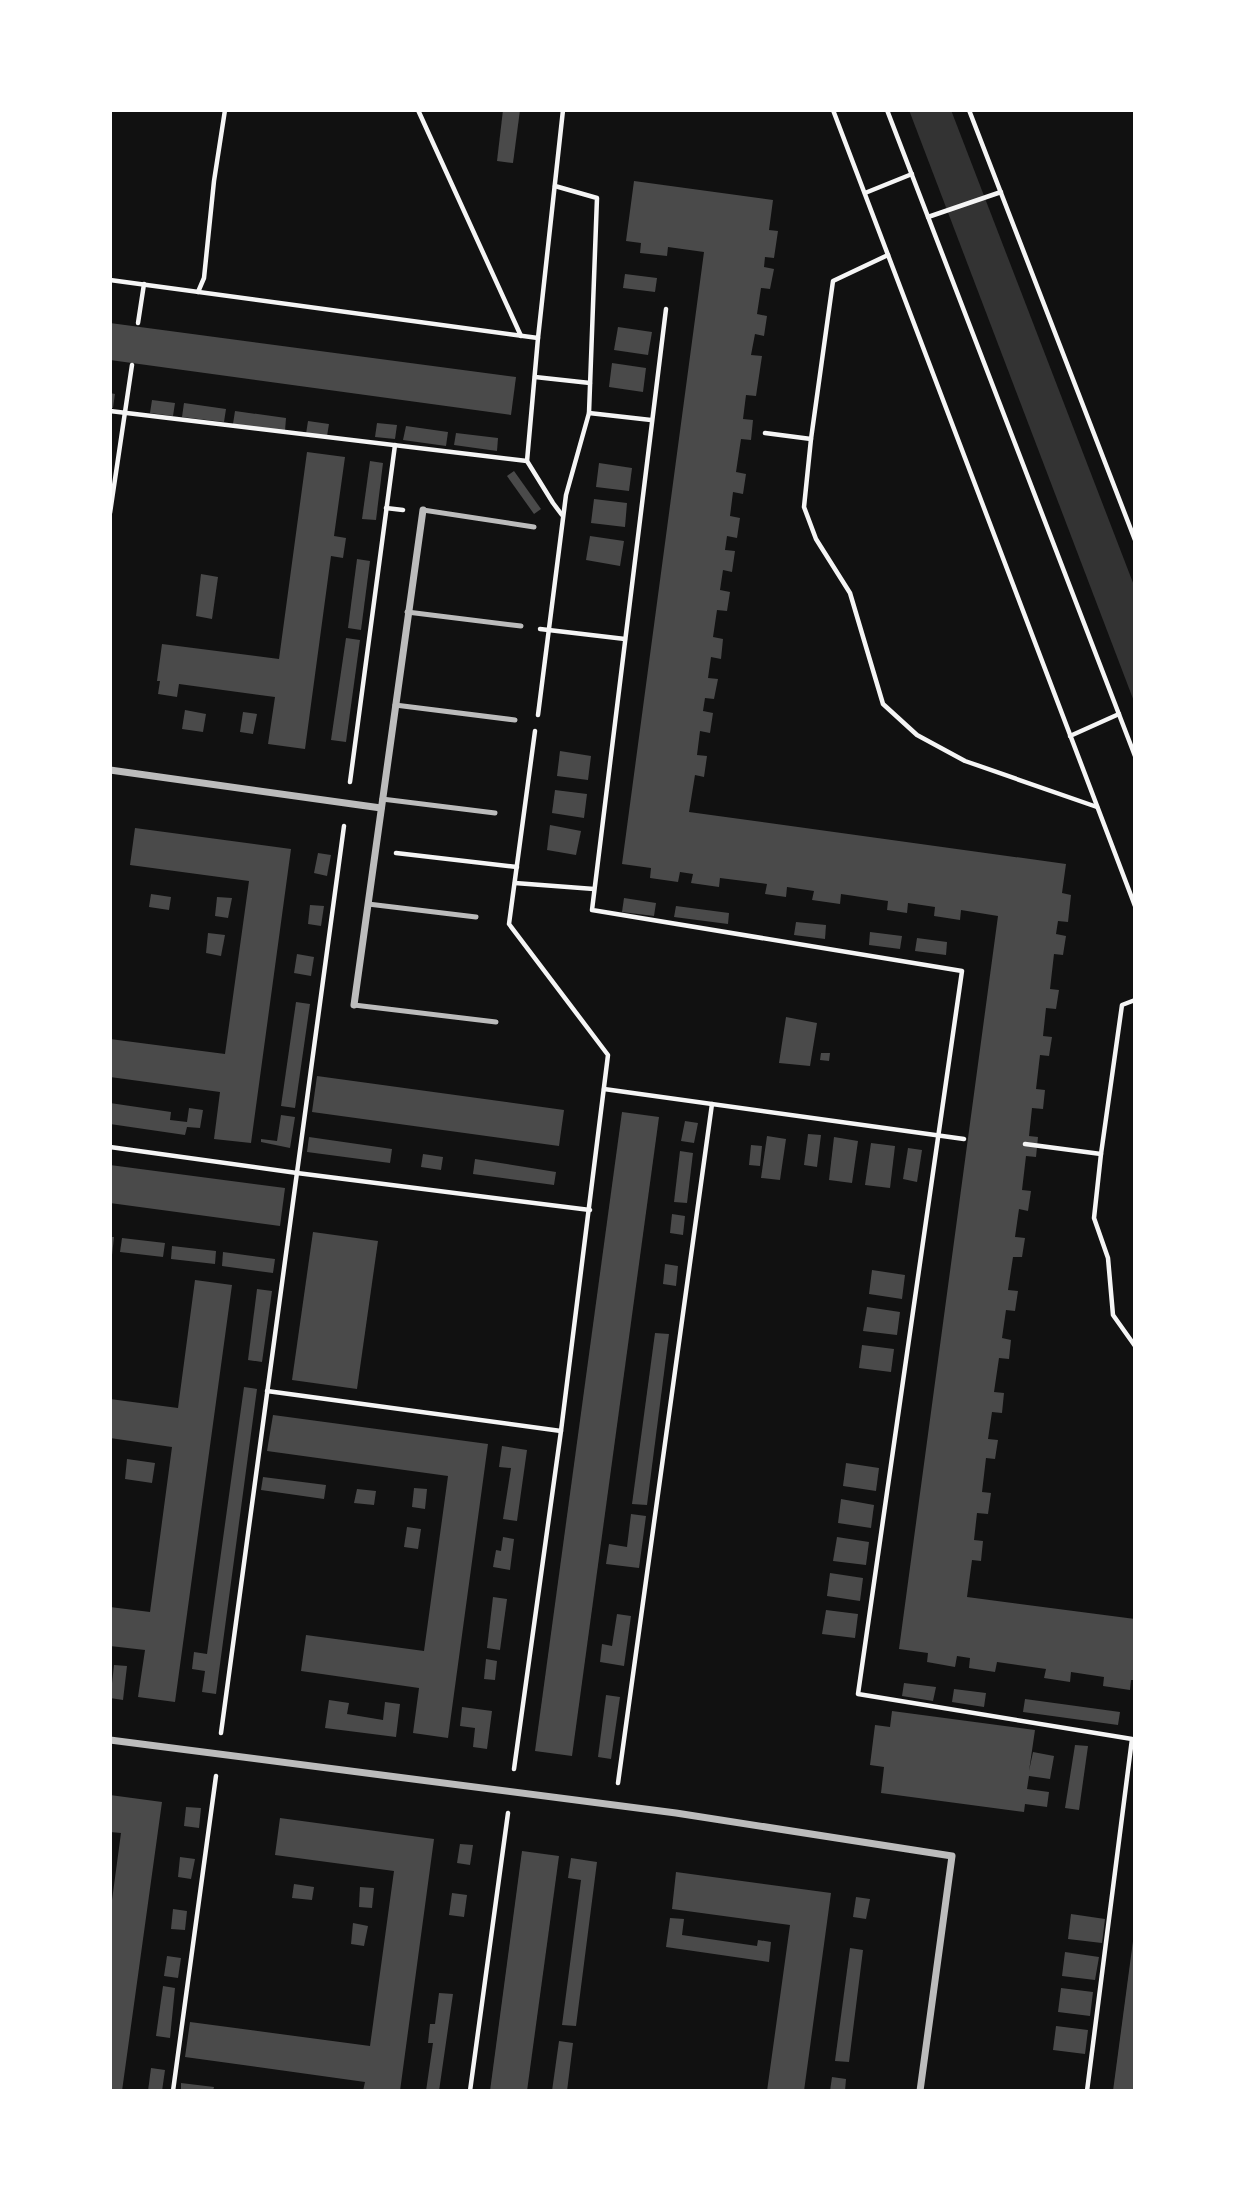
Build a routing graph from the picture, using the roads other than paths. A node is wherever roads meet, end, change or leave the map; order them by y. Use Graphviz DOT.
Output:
graph roads {
  1 [pos="423,510"];
  2 [pos="534,527"];
  3 [pos="407,612"];
  4 [pos="521,626"];
  5 [pos="395,705"];
  6 [pos="515,720"];
  7 [pos="110,770"];
  8 [pos="382,799"];
  9 [pos="381,808"];
  10 [pos="495,813"];
  11 [pos="368,904"];
  12 [pos="476,917"];
  13 [pos="354,1005"];
  14 [pos="496,1022"];
  15 [pos="110,1740"];
  16 [pos="920,2091"];
  1 -- 2 [label="lane"];
  1 -- 3 [label="street"];
  3 -- 4 [label="lane"];
  3 -- 5 [label="street"];
  5 -- 6 [label="lane"];
  5 -- 8 [label="street"];
  7 -- 9 [label="street"];
  8 -- 9 [label="street"];
  8 -- 10 [label="lane"];
  9 -- 11 [label="street"];
  11 -- 12 [label="lane"];
  11 -- 13 [label="street"];
  13 -- 14 [label="lane"];
  15 -- 16 [label="street"];
}
